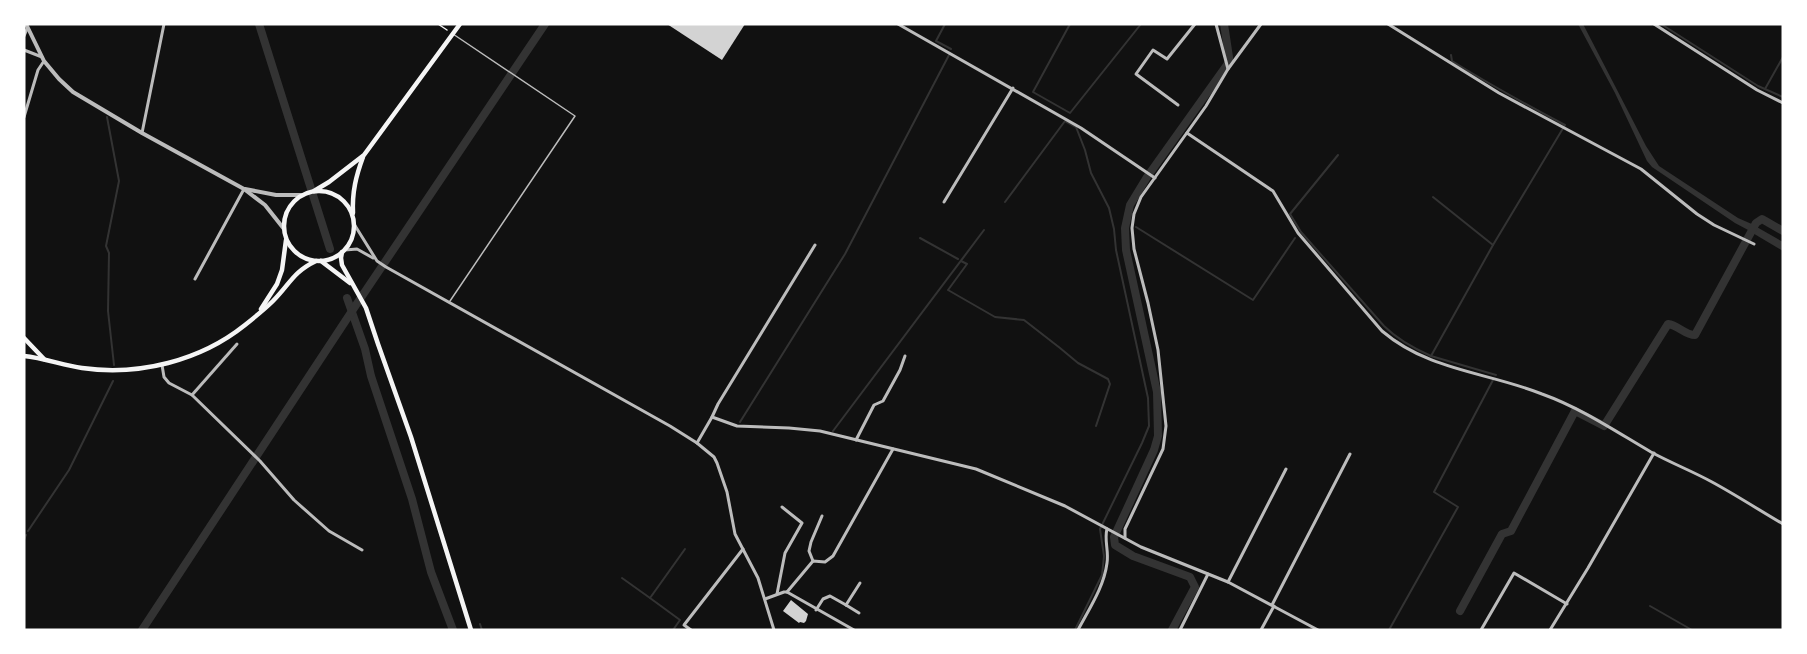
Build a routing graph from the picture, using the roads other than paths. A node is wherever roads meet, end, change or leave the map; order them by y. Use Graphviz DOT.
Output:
graph roads {
  1 [pos="164,24"];
  2 [pos="460,24"];
  3 [pos="898,24"];
  4 [pos="1195,24"];
  5 [pos="1216,24"];
  6 [pos="1261,24"];
  7 [pos="1388,24"];
  8 [pos="1654,24"];
  9 [pos="27,26"];
  10 [pos="453,34"];
  11 [pos="24,36"];
  12 [pos="24,50"];
  13 [pos="43,60"];
  14 [pos="1228,68"];
  15 [pos="1013,88"];
  16 [pos="1783,103"];
  17 [pos="1178,105"];
  18 [pos="24,117"];
  19 [pos="142,133"];
  20 [pos="1187,133"];
  21 [pos="364,155"];
  22 [pos="1155,178"];
  23 [pos="244,189"];
  24 [pos="312,191"];
  25 [pos="301,195"];
  26 [pos="944,202"];
  27 [pos="354,221"];
  28 [pos="284,230"];
  29 [pos="286,240"];
  30 [pos="815,244"];
  31 [pos="1754,244"];
  32 [pos="344,251"];
  33 [pos="318,261"];
  34 [pos="377,261"];
  35 [pos="195,279"];
  36 [pos="354,287"];
  37 [pos="449,302"];
  38 [pos="259,313"];
  39 [pos="24,338"];
  40 [pos="237,344"];
  41 [pos="24,356"];
  42 [pos="905,356"];
  43 [pos="44,359"];
  44 [pos="162,364"];
  45 [pos="192,395"];
  46 [pos="712,417"];
  47 [pos="856,440"];
  48 [pos="697,442"];
  49 [pos="893,449"];
  50 [pos="1654,453"];
  51 [pos="1350,454"];
  52 [pos="1286,469"];
  53 [pos="782,507"];
  54 [pos="822,516"];
  55 [pos="1783,524"];
  56 [pos="1106,528"];
  57 [pos="1125,537"];
  58 [pos="743,549"];
  59 [pos="362,550"];
  60 [pos="813,561"];
  61 [pos="1208,574"];
  62 [pos="1228,582"];
  63 [pos="860,583"];
  64 [pos="787,592"];
  65 [pos="777,594"];
  66 [pos="765,599"];
  67 [pos="1566,604"];
  68 [pos="846,605"];
  69 [pos="1273,605"];
  70 [pos="816,610"];
  71 [pos="860,613"];
  72 [pos="471,630"];
  73 [pos="691,630"];
  74 [pos="774,630"];
  75 [pos="854,630"];
  76 [pos="1078,630"];
  77 [pos="1180,630"];
  78 [pos="1261,630"];
  79 [pos="1318,630"];
  80 [pos="1481,630"];
  81 [pos="1550,630"];
  1 -- 19 [label="street"];
  2 -- 10 [label="main road"];
  3 -- 15 [label="street"];
  4 -- 17 [label="street"];
  5 -- 14 [label="street"];
  6 -- 14 [label="street"];
  7 -- 31 [label="street"];
  8 -- 16 [label="street"];
  9 -- 11 [label="street"];
  9 -- 13 [label="street"];
  10 -- 21 [label="main road"];
  10 -- 37 [label="lane"];
  12 -- 13 [label="street"];
  13 -- 18 [label="street"];
  13 -- 19 [label="street"];
  14 -- 20 [label="street"];
  15 -- 22 [label="street"];
  15 -- 26 [label="street"];
  19 -- 23 [label="street"];
  20 -- 22 [label="street"];
  20 -- 50 [label="street"];
  21 -- 24 [label="main road"];
  21 -- 27 [label="main road"];
  22 -- 57 [label="street"];
  23 -- 25 [label="street"];
  23 -- 28 [label="street"];
  23 -- 35 [label="street"];
  24 -- 25 [label="main road"];
  24 -- 27 [label="main road"];
  25 -- 28 [label="main road"];
  27 -- 32 [label="main road"];
  27 -- 34 [label="street"];
  28 -- 29 [label="main road"];
  29 -- 33 [label="main road"];
  29 -- 38 [label="main road"];
  30 -- 46 [label="street"];
  32 -- 33 [label="main road"];
  32 -- 34 [label="street"];
  32 -- 36 [label="main road"];
  33 -- 36 [label="main road"];
  33 -- 38 [label="main road"];
  34 -- 37 [label="street"];
  36 -- 72 [label="main road"];
  37 -- 48 [label="street"];
  38 -- 44 [label="main road"];
  39 -- 43 [label="main road"];
  40 -- 45 [label="street"];
  41 -- 43 [label="main road"];
  42 -- 47 [label="street"];
  43 -- 44 [label="main road"];
  44 -- 45 [label="street"];
  45 -- 59 [label="street"];
  46 -- 47 [label="street"];
  46 -- 48 [label="street"];
  47 -- 49 [label="street"];
  48 -- 58 [label="street"];
  49 -- 56 [label="street"];
  49 -- 60 [label="street"];
  50 -- 55 [label="street"];
  50 -- 67 [label="street"];
  51 -- 69 [label="street"];
  52 -- 62 [label="street"];
  53 -- 65 [label="street"];
  54 -- 60 [label="street"];
  56 -- 57 [label="street"];
  56 -- 76 [label="street"];
  57 -- 61 [label="street"];
  58 -- 66 [label="street"];
  58 -- 73 [label="street"];
  60 -- 64 [label="street"];
  61 -- 62 [label="street"];
  61 -- 77 [label="street"];
  62 -- 69 [label="street"];
  63 -- 68 [label="street"];
  64 -- 65 [label="street"];
  64 -- 70 [label="street"];
  65 -- 66 [label="street"];
  66 -- 74 [label="street"];
  67 -- 80 [label="street"];
  67 -- 81 [label="street"];
  68 -- 70 [label="street"];
  68 -- 71 [label="street"];
  69 -- 78 [label="street"];
  69 -- 79 [label="street"];
  70 -- 75 [label="street"];
}
